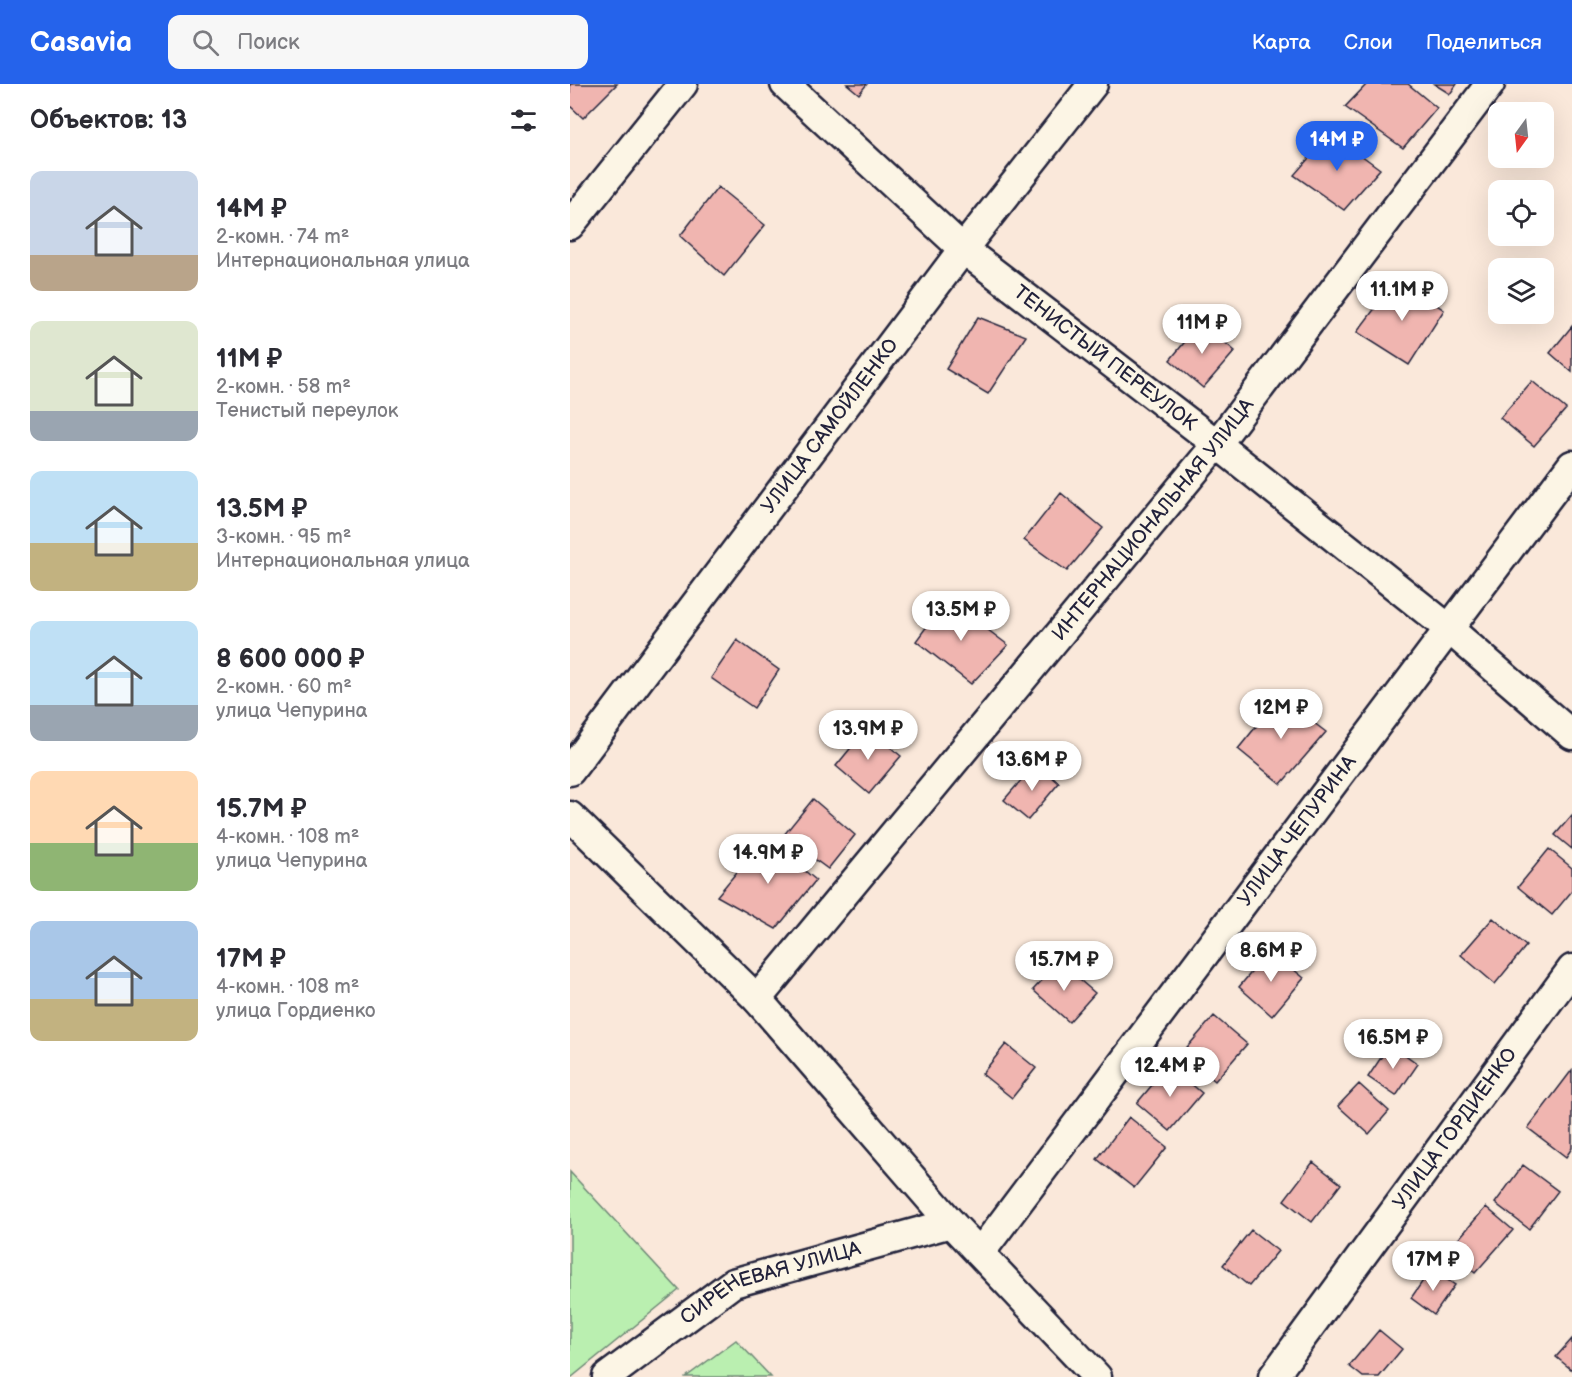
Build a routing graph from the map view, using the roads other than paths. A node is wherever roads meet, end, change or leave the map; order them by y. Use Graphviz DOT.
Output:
graph roads {
  1 [pos="683,84"];
  2 [pos="785,84"];
  3 [pos="1093,84"];
  4 [pos="1491,84"];
  5 [pos="570,225"];
  6 [pos="963,249"];
  7 [pos="1217,444"];
  8 [pos="1572,465"];
  9 [pos="1448,628"];
  10 [pos="1572,735"];
  11 [pos="570,771"];
  12 [pos="570,816"];
  13 [pos="1572,969"];
  14 [pos="757,999"];
  15 [pos="951,1223"];
  16 [pos="980,1253"];
  17 [pos="607,1377"];
  18 [pos="1097,1377"];
  19 [pos="1273,1377"];
  1 -- 5 [label="street"];
  2 -- 6 [label="street, ТЕНИСТЫЙ ПЕРЕУЛОК"];
  3 -- 6 [label="street, УЛИЦА САМОЙЛЕНКО"];
  4 -- 7 [label="street, ИНТЕРНАЦИОНАЛЬНАЯ УЛИЦА"];
  6 -- 7 [label="street, ТЕНИСТЫЙ ПЕРЕУЛОК"];
  6 -- 11 [label="street, УЛИЦА САМОЙЛЕНКО"];
  7 -- 9 [label="street, ТЕНИСТЫЙ ПЕРЕУЛОК"];
  7 -- 14 [label="street, ИНТЕРНАЦИОНАЛЬНАЯ УЛИЦА"];
  8 -- 9 [label="street, УЛИЦА ЧЕПУРИНА"];
  9 -- 10 [label="street, ТЕНИСТЫЙ ПЕРЕУЛОК"];
  9 -- 16 [label="street, УЛИЦА ЧЕПУРИНА"];
  12 -- 14 [label="street"];
  13 -- 19 [label="street, УЛИЦА ГОРДИЕНКО"];
  14 -- 15 [label="street"];
  15 -- 16 [label="street"];
  15 -- 17 [label="street, СИРЕНЕВАЯ УЛИЦА"];
  16 -- 18 [label="street"];
}
